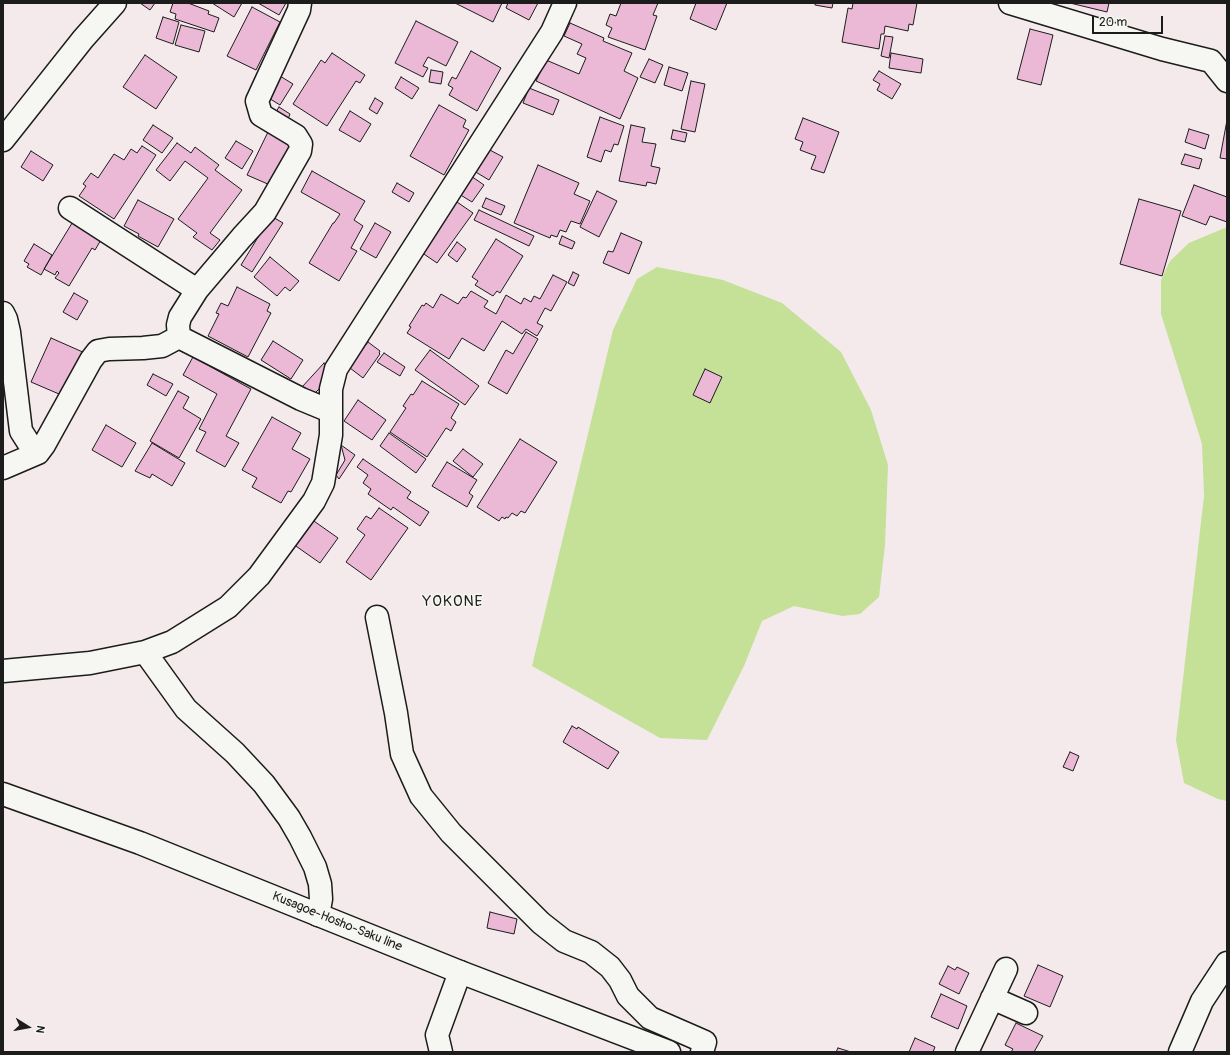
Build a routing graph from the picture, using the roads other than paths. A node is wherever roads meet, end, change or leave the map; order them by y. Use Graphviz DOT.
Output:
graph roads {
  1 [pos="115,3"];
  2 [pos="300,3"];
  3 [pos="565,3"];
  4 [pos="1011,3"];
  5 [pos="1219,58"];
  6 [pos="1227,81"];
  7 [pos="3,140"];
  8 [pos="70,208"];
  9 [pos="197,290"];
  10 [pos="3,314"];
  11 [pos="179,337"];
  12 [pos="330,411"];
  13 [pos="38,453"];
  14 [pos="3,468"];
  15 [pos="377,617"];
  16 [pos="145,652"];
  17 [pos="3,671"];
  18 [pos="3,794"];
  19 [pos="318,915"];
  20 [pos="1227,963"];
  21 [pos="1006,969"];
  22 [pos="460,972"];
  23 [pos="992,998"];
  24 [pos="1026,1013"];
  25 [pos="441,1052"];
  26 [pos="670,1052"];
  27 [pos="702,1052"];
  28 [pos="967,1052"];
  29 [pos="1180,1052"];
  1 -- 7 [label="street"];
  2 -- 9 [label="street"];
  3 -- 12 [label="street"];
  4 -- 5 [label="street"];
  5 -- 6 [label="street"];
  8 -- 9 [label="street"];
  9 -- 11 [label="street"];
  10 -- 13 [label="street"];
  11 -- 12 [label="street"];
  11 -- 13 [label="street"];
  12 -- 16 [label="street"];
  13 -- 14 [label="street"];
  15 -- 27 [label="street"];
  16 -- 17 [label="street"];
  16 -- 19 [label="street"];
  18 -- 19 [label="street, Kusagoe-Hosho-Saku line"];
  19 -- 22 [label="street, Kusagoe-Hosho-Saku line"];
  20 -- 29 [label="street"];
  21 -- 23 [label="street"];
  22 -- 25 [label="street"];
  22 -- 26 [label="street, Kusagoe-Hosho-Saku line"];
  23 -- 24 [label="street"];
  23 -- 28 [label="street"];
}
